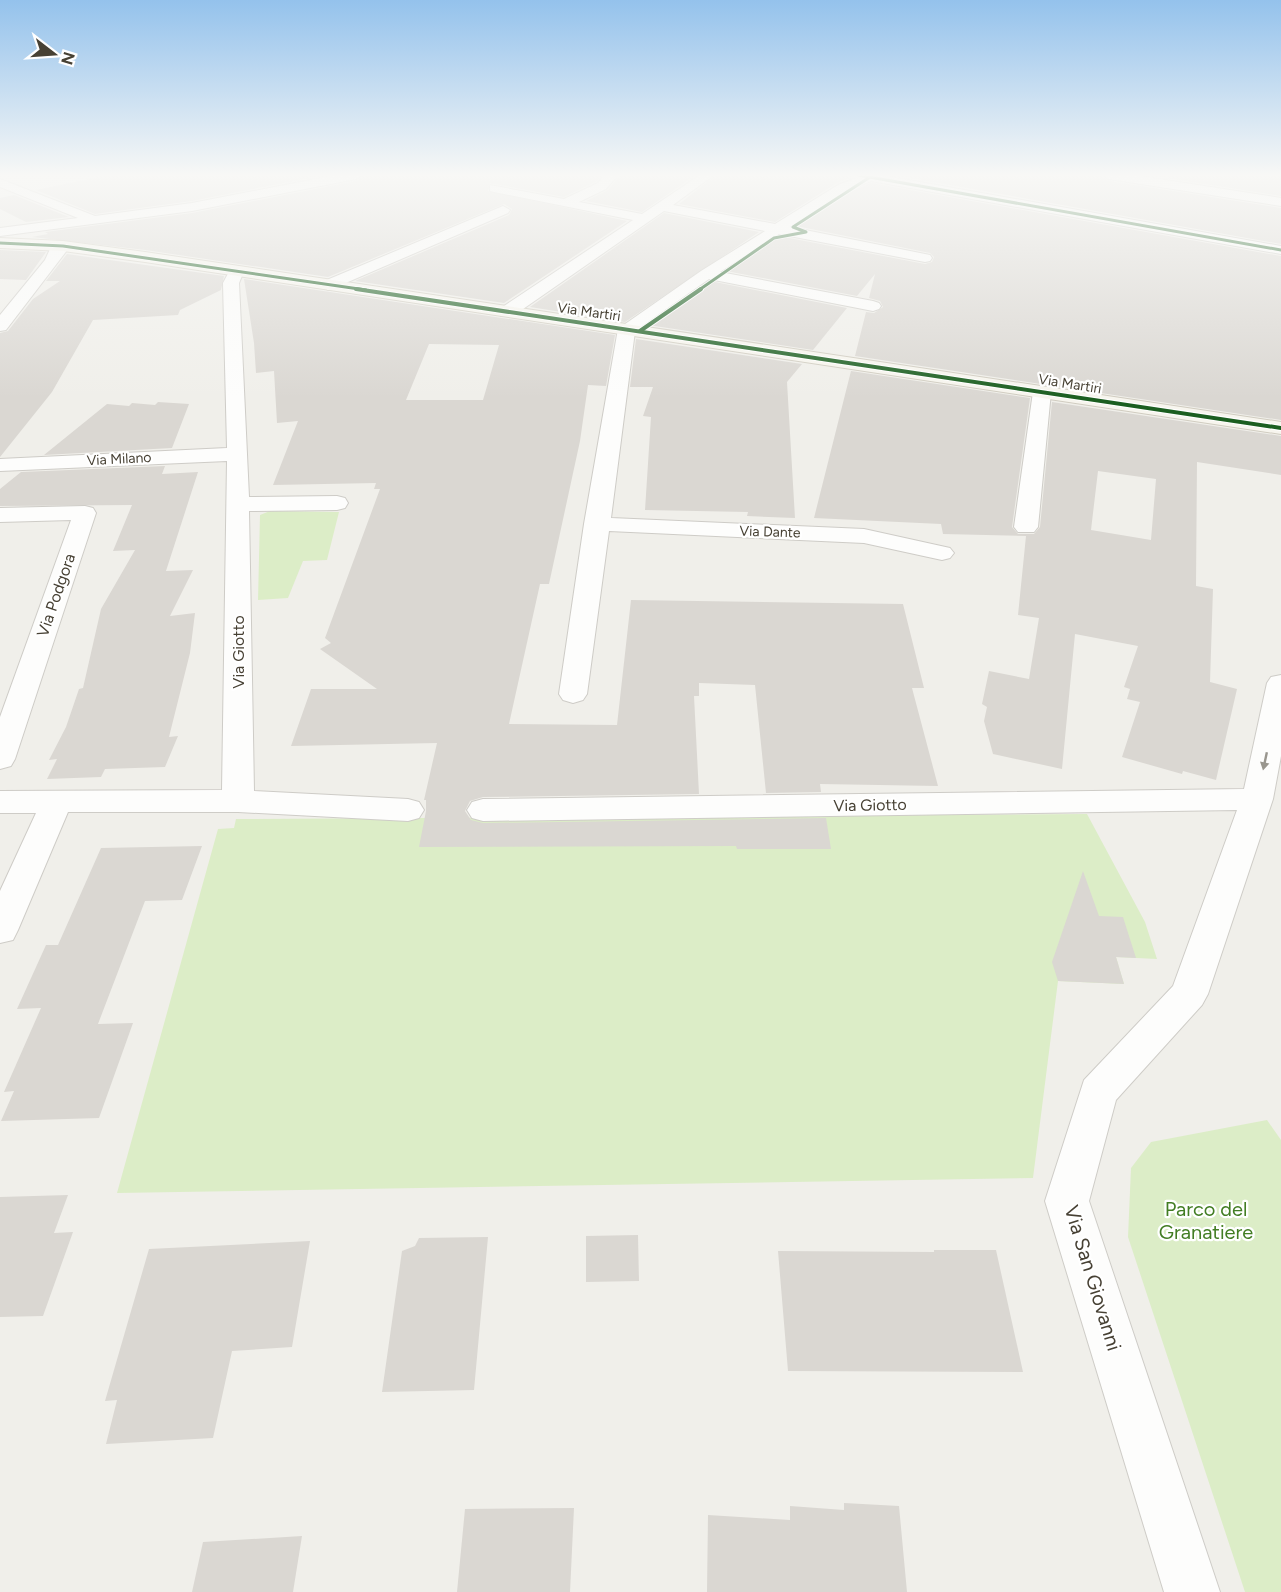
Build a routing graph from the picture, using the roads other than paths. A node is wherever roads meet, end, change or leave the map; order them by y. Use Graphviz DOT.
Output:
graph roads {
  1 [pos="59,249"];
  2 [pos="85,249"];
  3 [pos="87,249"];
  4 [pos="411,249"];
  5 [pos="597,249"];
  6 [pos="744,249"];
  7 [pos="880,249"];
  8 [pos="925,258"];
  9 [pos="52,261"];
  10 [pos="706,274"];
  11 [pos="234,277"];
  12 [pos="328,285"];
  13 [pos="873,306"];
  14 [pos="507,312"];
  15 [pos="0,326"];
  16 [pos="627,329"];
  17 [pos="1042,392"];
  18 [pos="1281,428"];
  19 [pos="238,454"];
  20 [pos="0,465"];
  21 [pos="337,503"];
  22 [pos="238,504"];
  23 [pos="0,515"];
  24 [pos="596,524"];
  25 [pos="1026,527"];
  26 [pos="942,553"];
  27 [pos="1281,683"];
  28 [pos="573,694"];
  29 [pos="0,759"];
  30 [pos="1257,800"];
  31 [pos="238,801"];
  32 [pos="0,802"];
  33 [pos="56,803"];
  34 [pos="408,810"];
  35 [pos="483,810"];
  36 [pos="0,930"];
  37 [pos="1192,1592"];
  1 -- 9 [label="street"];
  2 -- 9 [label="street"];
  3 -- 11 [label="street, Via Martiri"];
  4 -- 12 [label="street"];
  5 -- 14 [label="street"];
  6 -- 10 [label="street"];
  7 -- 8 [label="street"];
  9 -- 15 [label="street"];
  10 -- 13 [label="street"];
  10 -- 16 [label="street"];
  11 -- 12 [label="street, Via Martiri"];
  11 -- 19 [label="street, Via Giotto"];
  12 -- 14 [label="street, Via Martiri"];
  14 -- 16 [label="street, Via Martiri"];
  16 -- 17 [label="street, Via Martiri"];
  16 -- 24 [label="street"];
  17 -- 18 [label="street, Via Martiri"];
  17 -- 25 [label="street, Via Martiri"];
  19 -- 20 [label="street, Via Milano"];
  19 -- 22 [label="street, Via Giotto"];
  21 -- 22 [label="street"];
  22 -- 31 [label="street, Via Giotto"];
  23 -- 29 [label="street, Via Podgora"];
  24 -- 26 [label="street, Via Dante"];
  24 -- 28 [label="street"];
  27 -- 30 [label="street, Via San Giovanni, one-way"];
  30 -- 35 [label="street, Via Giotto"];
  30 -- 37 [label="street, Via San Giovanni"];
  31 -- 33 [label="street"];
  31 -- 34 [label="street"];
  32 -- 33 [label="street"];
  33 -- 36 [label="street"];
}
